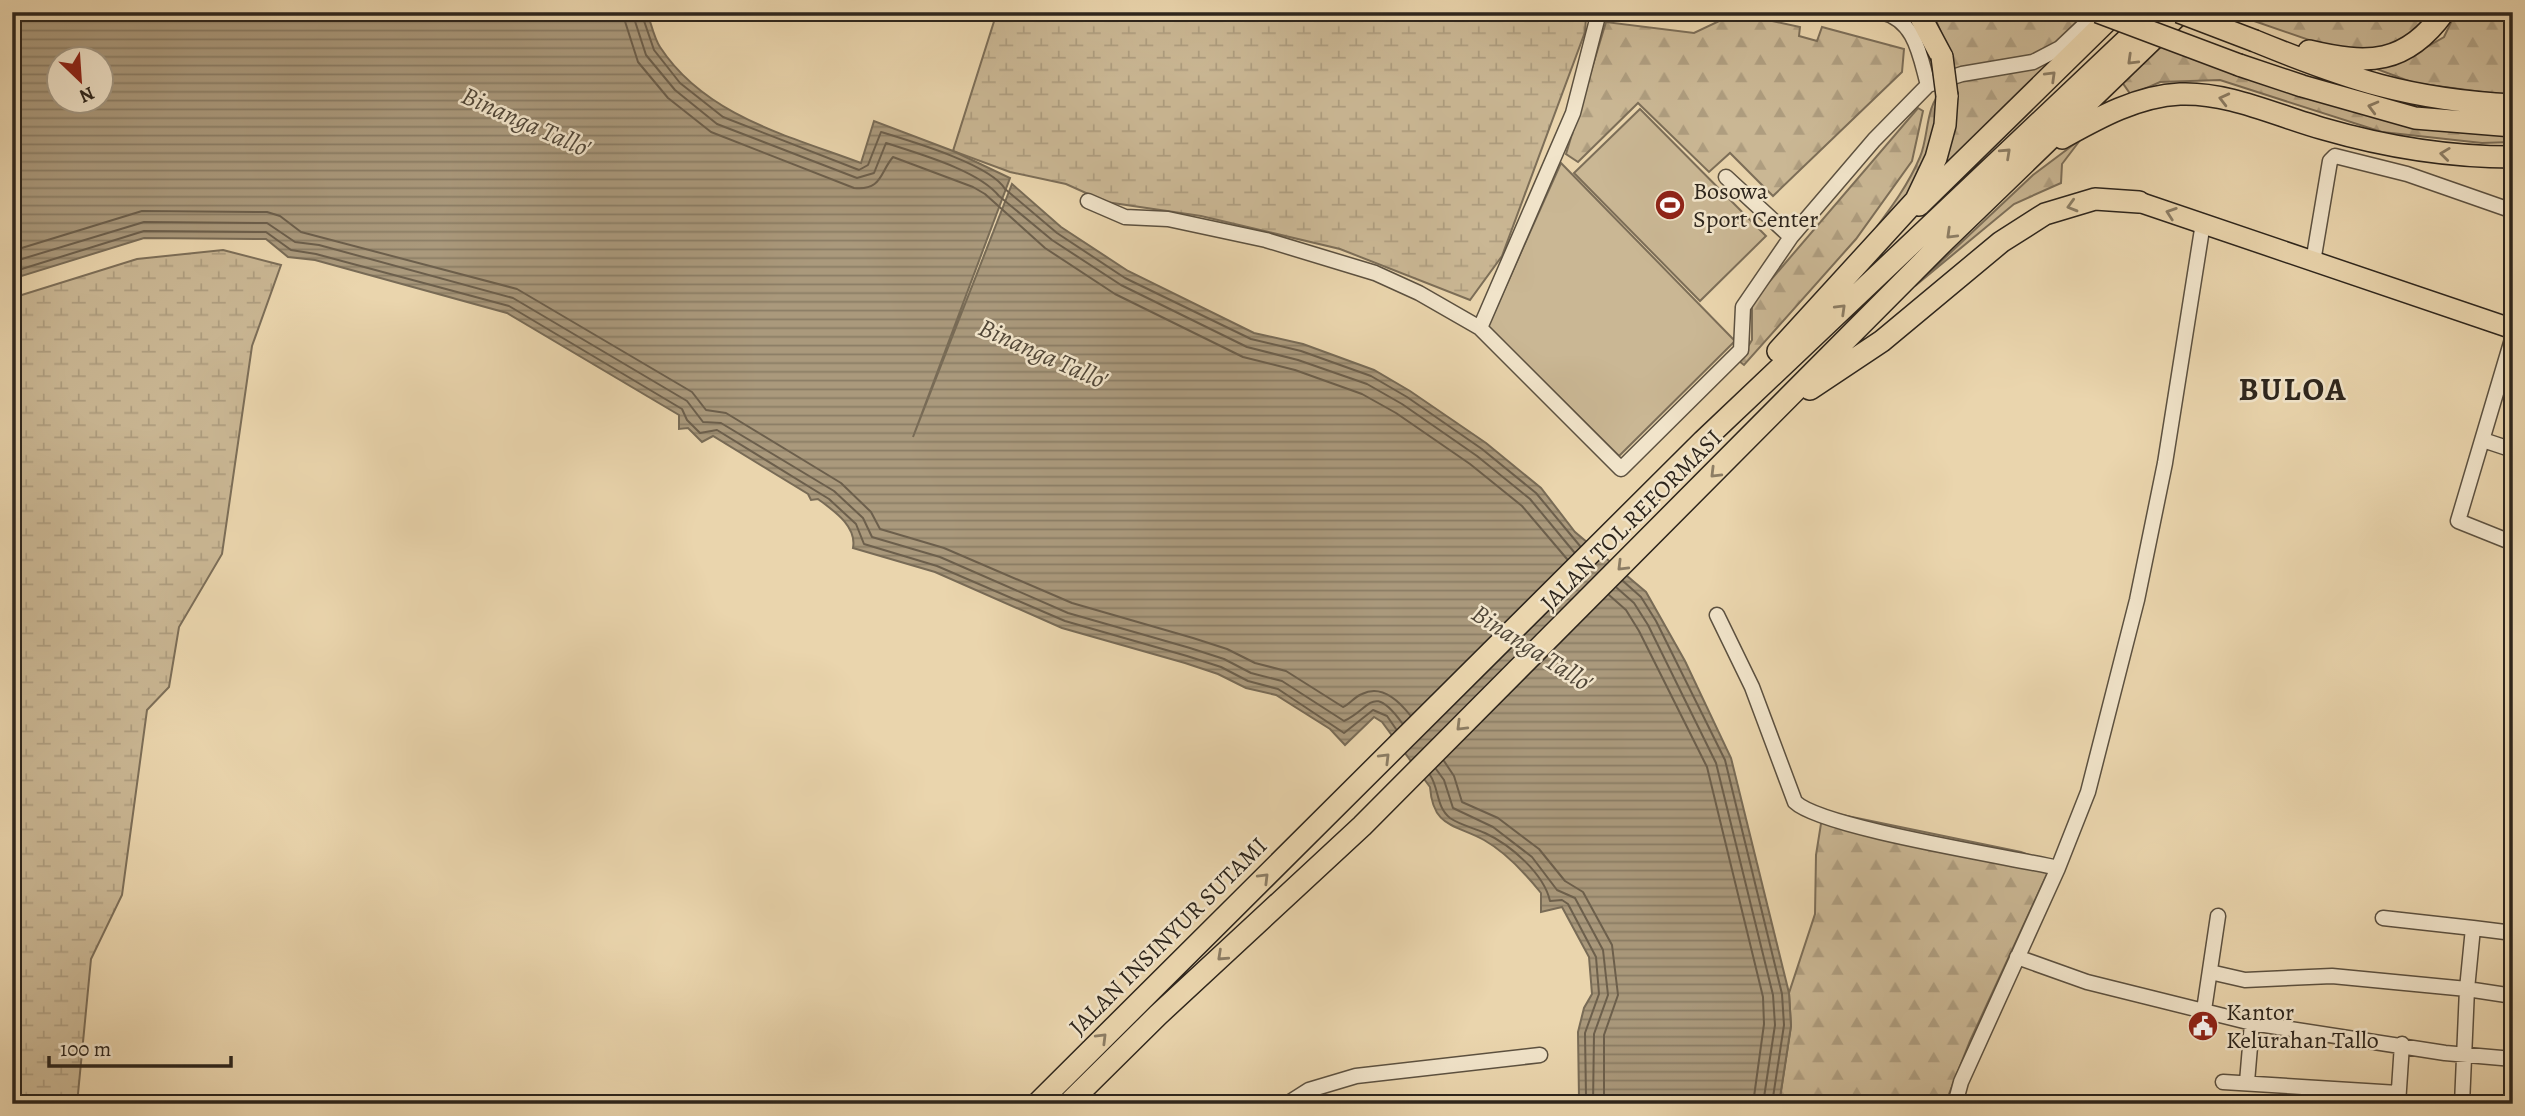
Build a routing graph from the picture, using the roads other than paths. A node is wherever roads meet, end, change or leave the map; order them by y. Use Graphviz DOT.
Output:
graph roads {
  1 [pos="1599,12"];
  2 [pos="1881,12"];
  3 [pos="2098,12"];
  4 [pos="2116,12"];
  5 [pos="2156,12"];
  6 [pos="2180,12"];
  7 [pos="2444,12"];
  8 [pos="1903,14"];
  9 [pos="2258,42"];
  10 [pos="1938,91"];
  11 [pos="2513,105"];
  12 [pos="2513,125"];
  13 [pos="2035,153"];
  14 [pos="2513,157"];
  15 [pos="1726,177"];
  16 [pos="1088,201"];
  17 [pos="2139,202"];
  18 [pos="2513,211"];
  19 [pos="2203,223"];
  20 [pos="1791,237"];
  21 [pos="1880,243"];
  22 [pos="2313,262"];
  23 [pos="1480,328"];
  24 [pos="2513,329"];
  25 [pos="2513,336"];
  26 [pos="1760,428"];
  27 [pos="2483,440"];
  28 [pos="1703,442"];
  29 [pos="2513,450"];
  30 [pos="2513,543"];
  31 [pos="1717,615"];
  32 [pos="1336,806"];
  33 [pos="1362,826"];
  34 [pos="2058,868"];
  35 [pos="2218,916"];
  36 [pos="2383,918"];
  37 [pos="2473,928"];
  38 [pos="2513,933"];
  39 [pos="2017,957"];
  40 [pos="2210,972"];
  41 [pos="2467,989"];
  42 [pos="2513,996"];
  43 [pos="2204,1010"];
  44 [pos="2252,1023"];
  45 [pos="2402,1044"];
  46 [pos="1540,1055"];
  47 [pos="2465,1055"];
  48 [pos="2513,1059"];
  49 [pos="1070,1070"];
  50 [pos="2223,1082"];
  51 [pos="2247,1082"];
  52 [pos="2398,1098"];
  53 [pos="1024,1104"];
  54 [pos="1037,1104"];
  55 [pos="1068,1104"];
  56 [pos="1287,1104"];
  57 [pos="1955,1104"];
  58 [pos="2462,1104"];
  1 -- 23 [label="street"];
  2 -- 8 [label="street"];
  3 -- 10 [label="street"];
  12 -- 3 [label="highway, one-way, bridge"];
  21 -- 4 [label="highway, one-way"];
  28 -- 5 [label="highway, one-way"];
  6 -- 9 [label="highway, bridge"];
  6 -- 13 [label="highway, one-way"];
  7 -- 9 [label="highway"];
  8 -- 10 [label="street"];
  8 -- 10 [label="highway, bridge"];
  9 -- 11 [label="highway"];
  10 -- 20 [label="street"];
  10 -- 21 [label="highway"];
  14 -- 13 [label="highway, one-way"];
  13 -- 26 [label="highway, one-way"];
  15 -- 20 [label="street"];
  16 -- 23 [label="street"];
  19 -- 17 [label="main road, one-way"];
  17 -- 26 [label="highway, one-way"];
  18 -- 22 [label="street"];
  19 -- 22 [label="main road"];
  19 -- 34 [label="street"];
  20 -- 23 [label="street"];
  21 -- 28 [label="highway"];
  22 -- 24 [label="main road"];
  25 -- 27 [label="street"];
  26 -- 33 [label="highway, JALAN TOL REFORMASI, one-way"];
  27 -- 29 [label="street"];
  27 -- 30 [label="street"];
  32 -- 28 [label="highway, JALAN TOL REFORMASI, one-way"];
  31 -- 34 [label="street"];
  49 -- 32 [label="highway, JALAN INSINYUR SUTAMI, one-way"];
  33 -- 55 [label="highway, JALAN INSINYUR SUTAMI, one-way"];
  34 -- 39 [label="street"];
  35 -- 40 [label="street"];
  36 -- 37 [label="street"];
  37 -- 38 [label="street"];
  37 -- 41 [label="street"];
  39 -- 43 [label="street"];
  39 -- 57 [label="street"];
  40 -- 41 [label="street"];
  40 -- 43 [label="street"];
  41 -- 42 [label="street"];
  41 -- 47 [label="street"];
  43 -- 44 [label="street"];
  44 -- 45 [label="street"];
  44 -- 51 [label="street"];
  45 -- 47 [label="street"];
  45 -- 52 [label="street"];
  46 -- 56 [label="street"];
  47 -- 48 [label="street"];
  47 -- 58 [label="street"];
  49 -- 53 [label="highway"];
  49 -- 54 [label="highway, JALAN INSINYUR SUTAMI"];
  50 -- 51 [label="street"];
  51 -- 52 [label="street"];
}
